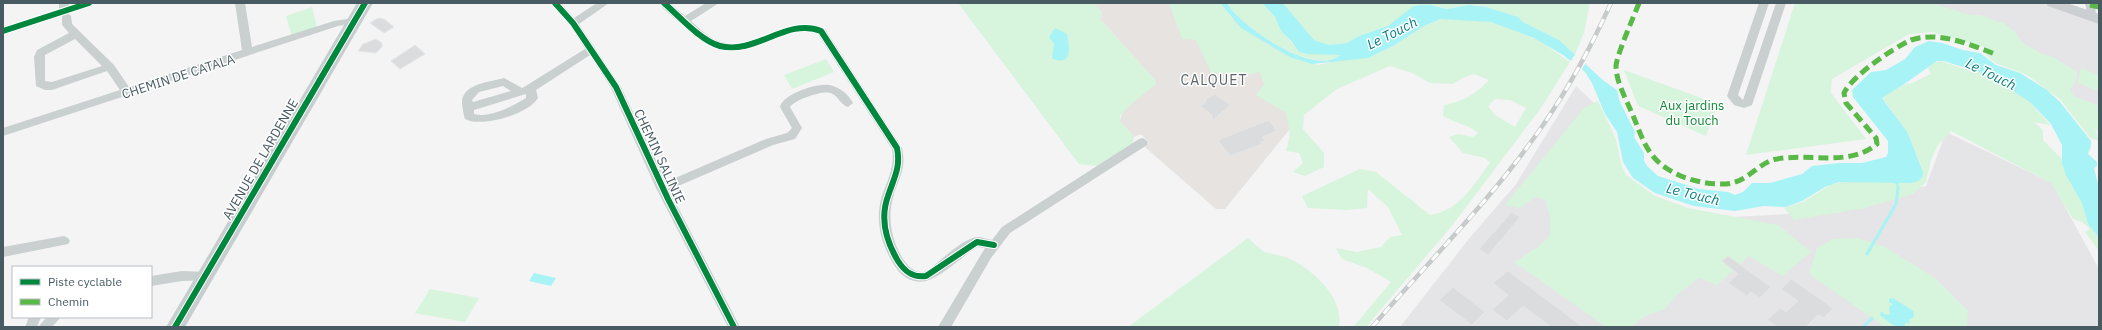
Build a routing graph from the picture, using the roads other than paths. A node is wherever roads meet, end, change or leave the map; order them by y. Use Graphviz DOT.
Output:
graph roads {
  1 [pos="240,3"];
  2 [pos="365,3"];
  3 [pos="554,3"];
  4 [pos="604,3"];
  5 [pos="664,3"];
  6 [pos="714,3"];
  7 [pos="1781,3"];
  8 [pos="2053,3"];
  9 [pos="1763,8"];
  10 [pos="65,10"];
  11 [pos="2094,10"];
  12 [pos="1776,18"];
  13 [pos="685,20"];
  14 [pos="353,21"];
  15 [pos="573,22"];
  16 [pos="75,34"];
  17 [pos="592,50"];
  18 [pos="248,53"];
  19 [pos="109,67"];
  20 [pos="525,91"];
  21 [pos="126,92"];
  22 [pos="848,103"];
  23 [pos="466,108"];
  24 [pos="3,132"];
  25 [pos="1143,142"];
  26 [pos="662,188"];
  27 [pos="64,241"];
  28 [pos="994,245"];
  29 [pos="3,252"];
  30 [pos="205,276"];
  31 [pos="152,281"];
  32 [pos="55,318"];
  33 [pos="44,327"];
  34 [pos="175,327"];
  35 [pos="734,327"];
  36 [pos="944,327"];
  1 -- 18 [label="street"];
  2 -- 14 [label="main road, AVENUE DE LARDENNE"];
  3 -- 15 [label="street, CHEMIN SALINIE"];
  4 -- 15 [label="street"];
  5 -- 13 [label="street"];
  6 -- 13 [label="street"];
  7 -- 12 [label="street"];
  8 -- 11 [label="street"];
  9 -- 12 [label="street"];
  9 -- 12 [label="street"];
  10 -- 16 [label="street"];
  13 -- 28 [label="street"];
  14 -- 18 [label="street, CHEMIN DE CATALA"];
  14 -- 30 [label="main road, AVENUE DE LARDENNE"];
  15 -- 17 [label="street, CHEMIN SALINIE"];
  16 -- 19 [label="street"];
  16 -- 19 [label="street"];
  17 -- 20 [label="street"];
  17 -- 26 [label="street, CHEMIN SALINIE"];
  18 -- 21 [label="street, CHEMIN DE CATALA"];
  19 -- 21 [label="street"];
  20 -- 23 [label="street"];
  20 -- 23 [label="street"];
  20 -- 23 [label="street"];
  21 -- 24 [label="street, CHEMIN DE CATALA"];
  22 -- 26 [label="street"];
  25 -- 28 [label="street"];
  26 -- 35 [label="street, CHEMIN SALINIE"];
  27 -- 29 [label="street"];
  28 -- 36 [label="street"];
  30 -- 31 [label="street"];
  30 -- 34 [label="main road, AVENUE DE LARDENNE"];
  32 -- 33 [label="street"];
}
